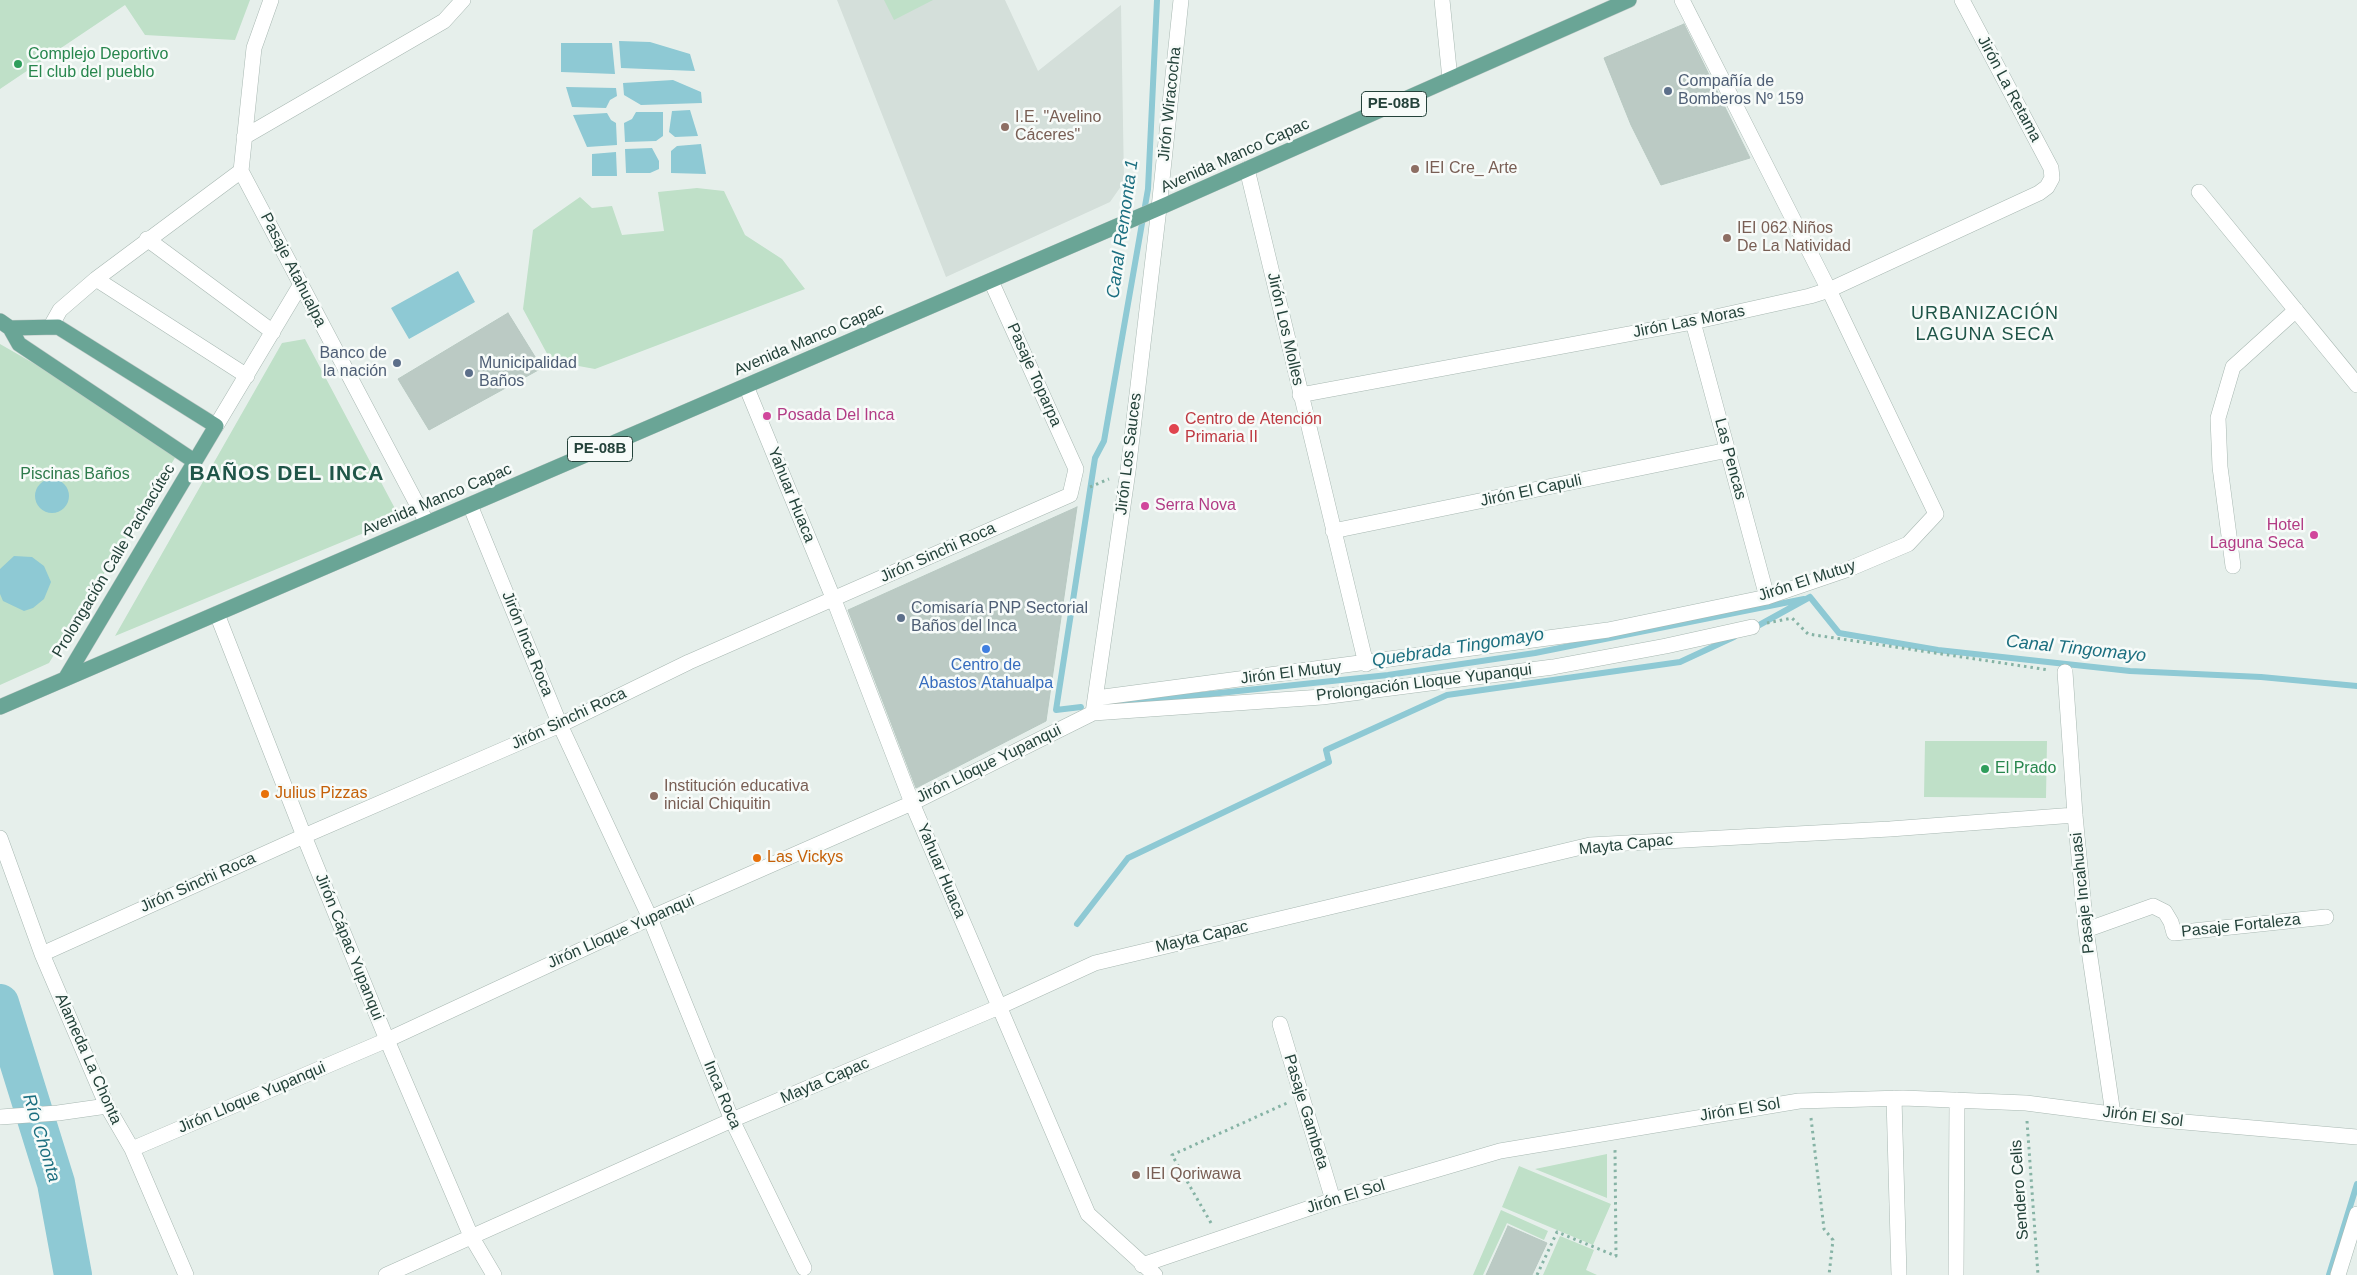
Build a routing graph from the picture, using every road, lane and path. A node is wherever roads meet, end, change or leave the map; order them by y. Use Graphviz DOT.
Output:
graph roads {
  1 [pos="271,0"];
  2 [pos="463,0"];
  3 [pos="1181,0"];
  4 [pos="1442,0"];
  5 [pos="1629,0"];
  6 [pos="1682,0"];
  7 [pos="1962,0"];
  8 [pos="1450,80"];
  9 [pos="244,137"];
  10 [pos="1247,170"];
  11 [pos="241,171"];
  12 [pos="2052,178"];
  13 [pos="2199,192"];
  14 [pos="1155,211"];
  15 [pos="147,239"];
  16 [pos="96,279"];
  17 [pos="992,281"];
  18 [pos="301,284"];
  19 [pos="1830,290"];
  20 [pos="2296,310"];
  21 [pos="1693,322"];
  22 [pos="5,325"];
  23 [pos="51,326"];
  24 [pos="273,332"];
  25 [pos="247,376"];
  26 [pos="2357,385"];
  27 [pos="746,386"];
  28 [pos="1300,395"];
  29 [pos="216,426"];
  30 [pos="1728,450"];
  31 [pos="194,462"];
  32 [pos="1128,471"];
  33 [pos="1070,495"];
  34 [pos="470,505"];
  35 [pos="427,523"];
  36 [pos="1333,531"];
  37 [pos="2232,566"];
  38 [pos="1767,597"];
  39 [pos="834,600"];
  40 [pos="217,614"];
  41 [pos="1752,627"];
  42 [pos="1366,664"];
  43 [pos="2065,672"];
  44 [pos="65,679"];
  45 [pos="1094,706"];
  46 [pos="0,707"];
  47 [pos="560,725"];
  48 [pos="912,803"];
  49 [pos="2075,815"];
  50 [pos="304,836"];
  51 [pos="0,838"];
  52 [pos="2326,917"];
  53 [pos="650,918"];
  54 [pos="2086,930"];
  55 [pos="42,954"];
  56 [pos="999,1007"];
  57 [pos="1280,1024"];
  58 [pos="387,1040"];
  59 [pos="1301,1096"];
  60 [pos="1894,1098"];
  61 [pos="1957,1100"];
  62 [pos="1810,1102"];
  63 [pos="2026,1103"];
  64 [pos="107,1106"];
  65 [pos="2113,1114"];
  66 [pos="0,1117"];
  67 [pos="732,1120"];
  68 [pos="2357,1137"];
  69 [pos="1615,1146"];
  70 [pos="132,1149"];
  71 [pos="1333,1200"];
  72 [pos="2357,1214"];
  73 [pos="472,1236"];
  74 [pos="1220,1237"];
  75 [pos="1142,1265"];
  76 [pos="804,1268"];
  77 [pos="186,1275"];
  78 [pos="386,1275"];
  79 [pos="494,1275"];
  80 [pos="1154,1275"];
  81 [pos="1537,1275"];
  82 [pos="1830,1275"];
  83 [pos="1899,1275"];
  84 [pos="1956,1275"];
  85 [pos="2038,1275"];
  86 [pos="2338,1275"];
  1 -- 9 [label="street"];
  2 -- 9 [label="street"];
  3 -- 14 [label="street, Jirón Wiracocha"];
  4 -- 8 [label="street"];
  5 -- 8 [label="main road, Avenida Manco Capac / PE-08B"];
  6 -- 19 [label="street, Jirón El Mutuy"];
  7 -- 12 [label="street, Jirón La Retama"];
  8 -- 10 [label="main road, Avenida Manco Capac / PE-08B"];
  9 -- 11 [label="street"];
  10 -- 14 [label="main road, Avenida Manco Capac / PE-08B"];
  10 -- 28 [label="street, Jirón Los Molles"];
  11 -- 15 [label="street"];
  11 -- 18 [label="street, Pasaje Atahualpa"];
  12 -- 19 [label="street, Jirón Las Moras"];
  13 -- 20 [label="street"];
  14 -- 17 [label="main road, Avenida Manco Capac / PE-08B"];
  14 -- 32 [label="street, Jirón Los Sauces"];
  15 -- 16 [label="street"];
  15 -- 24 [label="street"];
  16 -- 23 [label="street"];
  16 -- 25 [label="street"];
  17 -- 27 [label="main road, Avenida Manco Capac / PE-08B"];
  17 -- 33 [label="street, Pasaje Toparpa"];
  18 -- 24 [label="street"];
  18 -- 35 [label="street, Pasaje Atahualpa"];
  19 -- 21 [label="street, Jirón Las Moras"];
  19 -- 38 [label="street, Jirón El Mutuy"];
  20 -- 26 [label="street"];
  20 -- 37 [label="street"];
  21 -- 28 [label="street, Jirón Las Moras"];
  21 -- 30 [label="street, Las Pencas"];
  22 -- 23 [label="main road, Prolongación Calle Pachacútec"];
  22 -- 31 [label="main road, Prolongación Calle Pachacútec"];
  23 -- 29 [label="main road, Prolongación Calle Pachacútec"];
  24 -- 25 [label="street"];
  25 -- 29 [label="street"];
  27 -- 34 [label="main road, Avenida Manco Capac / PE-08B"];
  27 -- 39 [label="street, Yahuar Huaca"];
  28 -- 36 [label="street, Jirón Los Molles"];
  29 -- 31 [label="main road, Prolongación Calle Pachacútec"];
  30 -- 36 [label="street, Jirón El Capuli"];
  30 -- 38 [label="street, Las Pencas"];
  31 -- 44 [label="main road, Prolongación Calle Pachacútec"];
  32 -- 33 [label="path"];
  32 -- 45 [label="street, Jirón Los Sauces"];
  33 -- 39 [label="street, Jirón Sinchi Roca"];
  34 -- 35 [label="main road, Avenida Manco Capac / PE-08B"];
  34 -- 47 [label="street, Jirón Inca Roca"];
  35 -- 40 [label="main road, Avenida Manco Capac / PE-08B"];
  36 -- 42 [label="street, Jirón Los Molles"];
  38 -- 42 [label="street, Jirón El Mutuy"];
  39 -- 47 [label="street, Jirón Sinchi Roca"];
  39 -- 48 [label="street, Yahuar Huaca"];
  40 -- 44 [label="main road, Avenida Manco Capac / PE-08B"];
  40 -- 50 [label="street, Jirón Cápac Yupanqui"];
  41 -- 43 [label="path"];
  41 -- 45 [label="street, Prolongación Lloque Yupanqui"];
  42 -- 45 [label="street, Jirón El Mutuy"];
  43 -- 49 [label="street, Pasaje Incahuasi"];
  44 -- 46 [label="main road, Avenida Manco Capac / PE-08B"];
  45 -- 48 [label="street, Jirón Lloque Yupanqui"];
  47 -- 50 [label="street, Jirón Sinchi Roca"];
  47 -- 53 [label="street, Jirón Inca Roca"];
  48 -- 53 [label="street, Jirón Lloque Yupanqui"];
  48 -- 56 [label="street, Yahuar Huaca"];
  49 -- 54 [label="street, Pasaje Incahuasi"];
  49 -- 56 [label="street, Mayta Capac"];
  50 -- 55 [label="street, Jirón Sinchi Roca"];
  50 -- 58 [label="street, Jirón Cápac Yupanqui"];
  51 -- 55 [label="street, Alameda La Chonta"];
  52 -- 54 [label="street, Pasaje Fortaleza"];
  53 -- 58 [label="street, Jirón Lloque Yupanqui"];
  53 -- 67 [label="street, Inca Roca"];
  54 -- 65 [label="street, Pasaje Incahuasi"];
  55 -- 64 [label="street, Alameda La Chonta"];
  56 -- 67 [label="street, Mayta Capac"];
  56 -- 75 [label="street, Yahuar Huaca"];
  57 -- 59 [label="street, Pasaje Gambeta"];
  58 -- 70 [label="street, Jirón Lloque Yupanqui"];
  58 -- 73 [label="street, Jirón Cápac Yupanqui"];
  59 -- 71 [label="street, Pasaje Gambeta"];
  59 -- 74 [label="path"];
  60 -- 61 [label="street, Jirón El Sol"];
  60 -- 62 [label="street, Jirón El Sol"];
  60 -- 83 [label="street"];
  61 -- 63 [label="street, Jirón El Sol"];
  61 -- 84 [label="street"];
  62 -- 71 [label="street, Jirón El Sol"];
  62 -- 82 [label="path"];
  63 -- 65 [label="street, Jirón El Sol"];
  63 -- 85 [label="path, Sendero Celis"];
  64 -- 66 [label="street"];
  64 -- 70 [label="street, Alameda La Chonta"];
  65 -- 68 [label="street, Jirón El Sol"];
  67 -- 73 [label="street, Mayta Capac"];
  67 -- 76 [label="street, Inca Roca"];
  69 -- 81 [label="path"];
  70 -- 77 [label="street, Alameda La Chonta"];
  71 -- 74 [label="street, Jirón El Sol"];
  72 -- 86 [label="street"];
  73 -- 78 [label="street, Mayta Capac"];
  73 -- 79 [label="street, Jirón Cápac Yupanqui"];
  74 -- 75 [label="street, Jirón El Sol"];
  75 -- 80 [label="street, Yahuar Huaca"];
}
